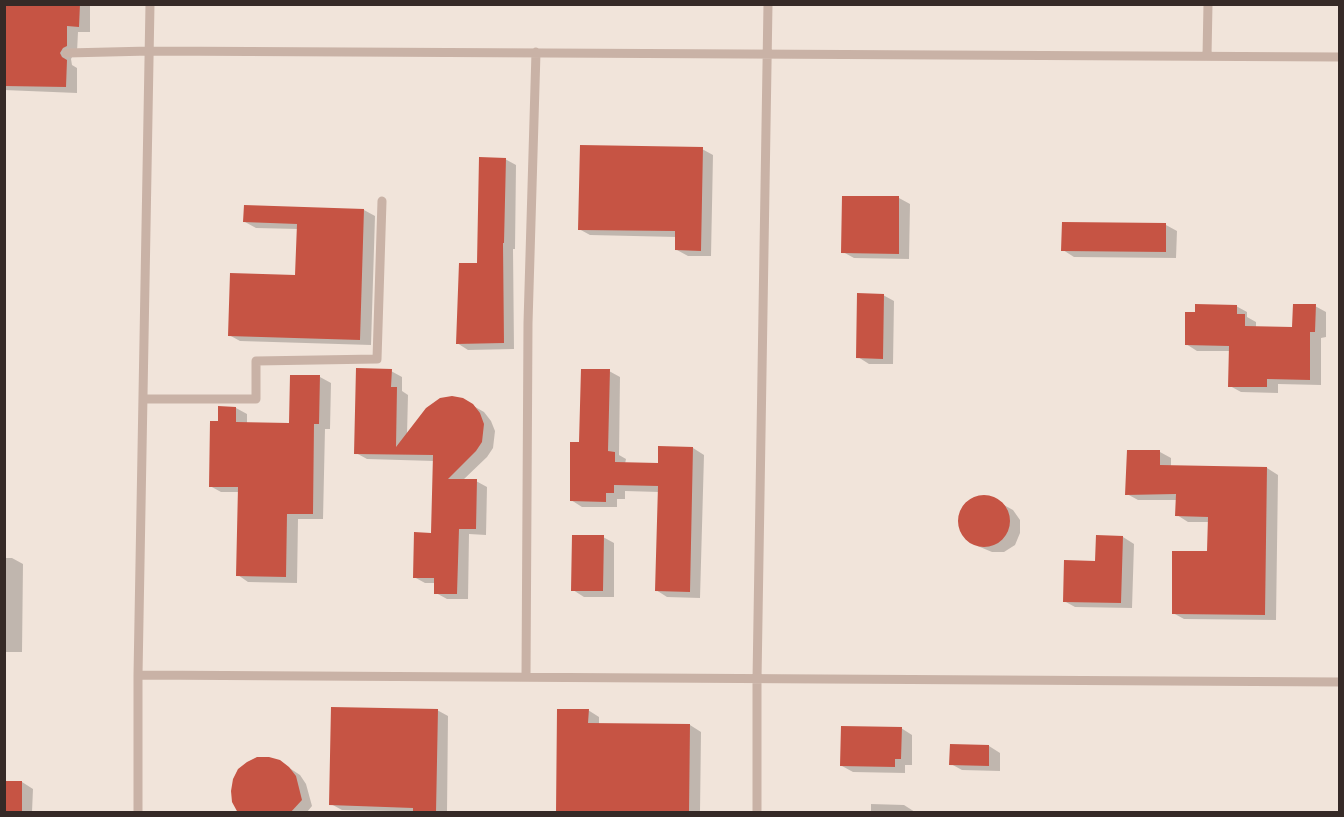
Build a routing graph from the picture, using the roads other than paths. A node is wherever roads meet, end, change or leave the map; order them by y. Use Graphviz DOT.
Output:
graph roads {
  1 [pos="150,4"];
  2 [pos="768,4"];
  3 [pos="1208,4"];
  4 [pos="150,51"];
  5 [pos="67,52"];
  6 [pos="536,52"];
  7 [pos="766,53"];
  8 [pos="1207,56"];
  9 [pos="1340,57"];
  10 [pos="382,201"];
  11 [pos="143,399"];
  12 [pos="138,675"];
  13 [pos="526,677"];
  14 [pos="757,679"];
  15 [pos="1340,682"];
  16 [pos="138,813"];
  17 [pos="757,813"];
  1 -- 4 [label="lane"];
  2 -- 7 [label="lane"];
  3 -- 8 [label="lane"];
  4 -- 5 [label="lane"];
  4 -- 6 [label="lane"];
  4 -- 11 [label="lane"];
  6 -- 7 [label="lane"];
  6 -- 13 [label="lane"];
  7 -- 8 [label="lane"];
  7 -- 14 [label="lane"];
  8 -- 9 [label="lane"];
  10 -- 11 [label="lane"];
  11 -- 12 [label="lane"];
  12 -- 13 [label="lane"];
  12 -- 16 [label="lane"];
  13 -- 14 [label="lane"];
  14 -- 15 [label="lane"];
  14 -- 17 [label="lane"];
}
